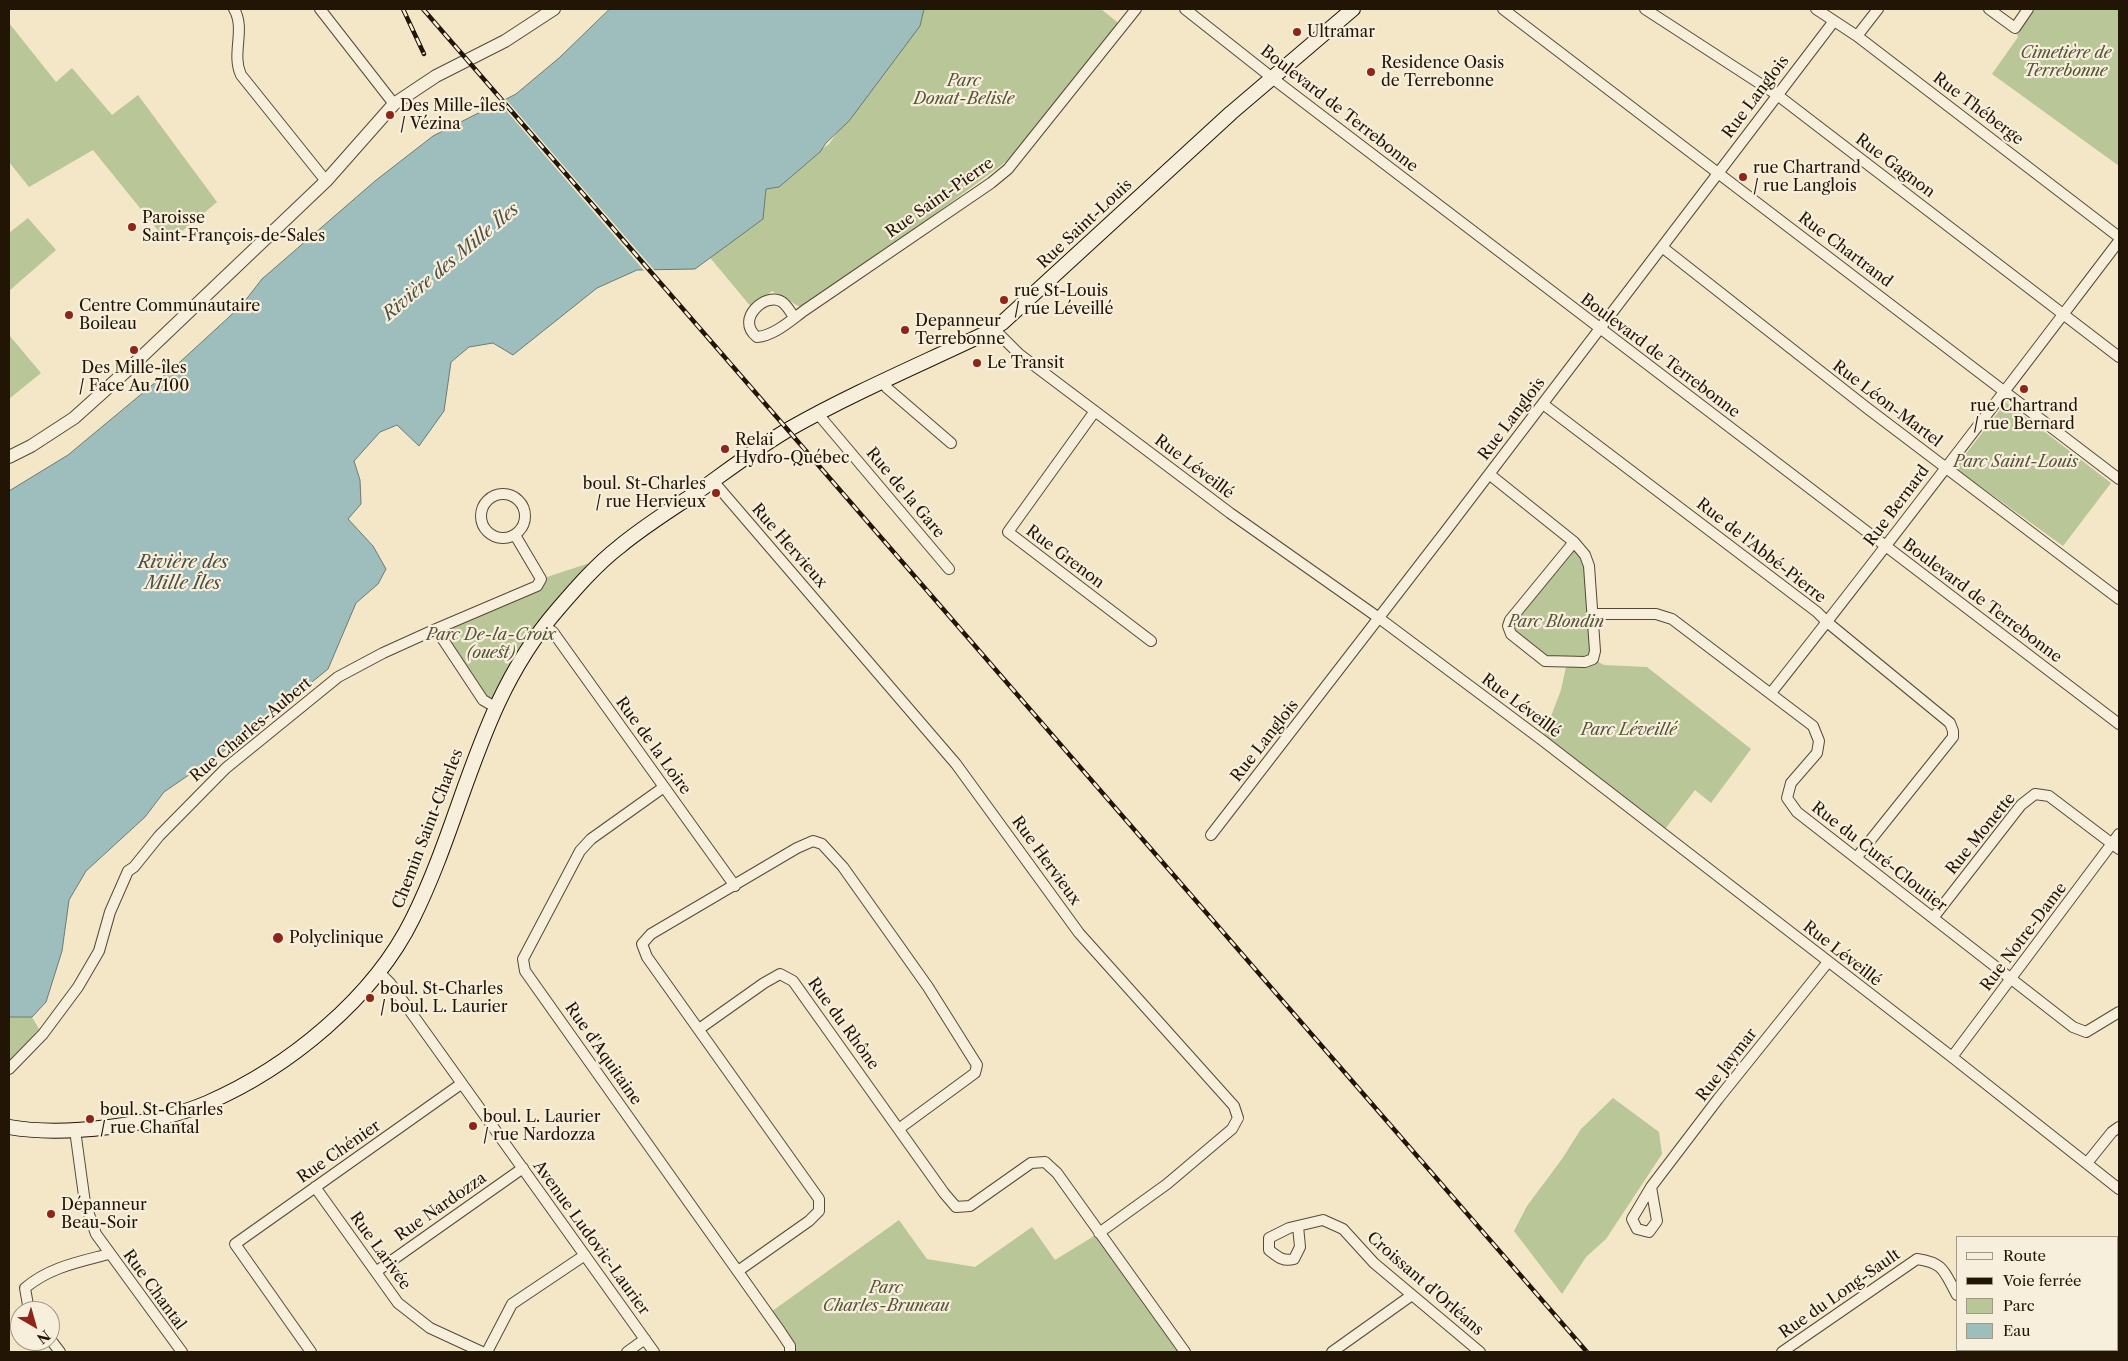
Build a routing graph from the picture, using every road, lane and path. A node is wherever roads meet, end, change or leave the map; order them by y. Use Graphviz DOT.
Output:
graph roads {
  1 [pos="234,9"];
  2 [pos="320,9"];
  3 [pos="554,9"];
  4 [pos="1136,9"];
  5 [pos="1185,9"];
  6 [pos="1503,9"];
  7 [pos="1645,9"];
  8 [pos="1816,9"];
  9 [pos="1878,9"];
  10 [pos="1989,9"];
  11 [pos="2028,9"];
  12 [pos="1349,10"];
  13 [pos="1834,20"];
  14 [pos="1857,36"];
  15 [pos="1272,77"];
  16 [pos="1776,94"];
  17 [pos="394,104"];
  18 [pos="1718,172"];
  19 [pos="326,181"];
  20 [pos="2119,237"];
  21 [pos="2119,242"];
  22 [pos="1662,248"];
  23 [pos="2064,314"];
  24 [pos="794,317"];
  25 [pos="994,328"];
  26 [pos="1600,328"];
  27 [pos="2119,356"];
  28 [pos="883,381"];
  29 [pos="2004,391"];
  30 [pos="1543,404"];
  31 [pos="1095,411"];
  32 [pos="813,416"];
  33 [pos="950,443"];
  34 [pos="9,457"];
  35 [pos="1945,467"];
  36 [pos="1489,474"];
  37 [pos="2119,479"];
  38 [pos="713,481"];
  39 [pos="515,535"];
  40 [pos="1574,542"];
  41 [pos="1886,547"];
  42 [pos="949,569"];
  43 [pos="2119,599"];
  44 [pos="1593,614"];
  45 [pos="1379,618"];
  46 [pos="1827,622"];
  47 [pos="544,626"];
  48 [pos="436,629"];
  49 [pos="1151,641"];
  50 [pos="1771,693"];
  51 [pos="495,707"];
  52 [pos="2119,724"];
  53 [pos="664,787"];
  54 [pos="2119,834"];
  55 [pos="1211,835"];
  56 [pos="2116,846"];
  57 [pos="1857,857"];
  58 [pos="735,886"];
  59 [pos="1933,918"];
  60 [pos="1828,962"];
  61 [pos="379,972"];
  62 [pos="2011,979"];
  63 [pos="2119,1012"];
  64 [pos="699,1029"];
  65 [pos="1952,1057"];
  66 [pos="9,1069"];
  67 [pos="461,1084"];
  68 [pos="9,1127"];
  69 [pos="2119,1127"];
  70 [pos="900,1128"];
  71 [pos="76,1130"];
  72 [pos="2087,1163"];
  73 [pos="523,1168"];
  74 [pos="315,1187"];
  75 [pos="1651,1187"];
  76 [pos="2119,1189"];
  77 [pos="1298,1226"];
  78 [pos="1099,1233"];
  79 [pos="109,1254"];
  80 [pos="585,1255"];
  81 [pos="377,1271"];
  82 [pos="738,1271"];
  83 [pos="1956,1292"];
  84 [pos="1412,1295"];
  85 [pos="27,1301"];
  86 [pos="645,1339"];
  87 [pos="1339,1350"];
  88 [pos="182,1352"];
  89 [pos="311,1352"];
  90 [pos="482,1352"];
  91 [pos="487,1352"];
  92 [pos="627,1352"];
  93 [pos="654,1352"];
  94 [pos="790,1352"];
  95 [pos="1185,1352"];
  96 [pos="1480,1352"];
  97 [pos="1782,1352"];
  1 -- 19 [label="street"];
  2 -- 17 [label="street"];
  3 -- 17 [label="street"];
  4 -- 24 [label="street, Rue Saint-Pierre"];
  5 -- 15 [label="street, Boulevard de Terrebonne"];
  6 -- 18 [label="street, Rue Chartrand"];
  7 -- 16 [label="street, Rue Gagnon"];
  8 -- 13 [label="street, Rue Théberge"];
  9 -- 14 [label="street"];
  10 -- 11 [label="street"];
  12 -- 15 [label="main road, Rue Saint-Louis"];
  13 -- 14 [label="street, Rue Théberge"];
  13 -- 16 [label="street, Rue Langlois"];
  14 -- 20 [label="street, Rue Théberge"];
  15 -- 25 [label="main road, Rue Saint-Louis"];
  15 -- 26 [label="street, Boulevard de Terrebonne"];
  16 -- 18 [label="street, Rue Langlois"];
  16 -- 23 [label="street, Rue Gagnon"];
  17 -- 19 [label="street"];
  18 -- 22 [label="street, Rue Langlois"];
  18 -- 29 [label="street, Rue Chartrand"];
  19 -- 34 [label="street"];
  21 -- 23 [label="street, Rue Bernard"];
  22 -- 26 [label="street, Rue Langlois"];
  22 -- 35 [label="street, Rue Léon-Martel"];
  23 -- 27 [label="street, Rue Gagnon"];
  23 -- 29 [label="street, Rue Bernard"];
  24 -- 24 [label="street, Rue Saint-Pierre"];
  25 -- 28 [label="main road, Rue Saint-Louis"];
  25 -- 31 [label="street, Rue Léveillé"];
  26 -- 30 [label="street, Rue Langlois"];
  26 -- 41 [label="street, Boulevard de Terrebonne"];
  28 -- 32 [label="main road, Rue Saint-Louis"];
  28 -- 33 [label="street"];
  29 -- 35 [label="street, Rue Bernard"];
  29 -- 37 [label="street, Rue Chartrand"];
  30 -- 36 [label="street, Rue Langlois"];
  30 -- 46 [label="street, Rue de l'Abbé-Pierre"];
  31 -- 45 [label="street, Rue Léveillé"];
  31 -- 49 [label="street, Rue Grenon"];
  32 -- 38 [label="main road, Chemin Saint-Charles"];
  32 -- 42 [label="street, Rue de la Gare"];
  35 -- 41 [label="street, Rue Bernard"];
  35 -- 43 [label="street, Rue Léon-Martel"];
  36 -- 40 [label="street"];
  36 -- 45 [label="street, Rue Langlois"];
  38 -- 47 [label="main road, Chemin Saint-Charles"];
  38 -- 78 [label="street, Rue Hervieux"];
  39 -- 39 [label="street"];
  39 -- 48 [label="street, Rue Charles-Aubert"];
  40 -- 44 [label="street"];
  40 -- 44 [label="street"];
  41 -- 46 [label="street, Rue Bernard"];
  41 -- 52 [label="street, Boulevard de Terrebonne"];
  44 -- 50 [label="street, Rue du Curé-Cloutier"];
  45 -- 55 [label="street, Rue Langlois"];
  45 -- 60 [label="street, Rue Léveillé"];
  46 -- 50 [label="street, Rue Bernard"];
  46 -- 57 [label="street, Rue de l'Abbé-Pierre"];
  47 -- 51 [label="main road, Chemin Saint-Charles"];
  47 -- 53 [label="street, Rue de la Loire"];
  48 -- 51 [label="street"];
  48 -- 66 [label="street, Rue Charles-Aubert"];
  50 -- 57 [label="street, Rue du Curé-Cloutier"];
  51 -- 61 [label="main road, Chemin Saint-Charles"];
  53 -- 58 [label="street, Rue de la Loire"];
  53 -- 82 [label="street, Rue d'Aquitaine"];
  54 -- 56 [label="street, Rue Notre-Dame"];
  56 -- 59 [label="street, Rue Monette"];
  56 -- 62 [label="street, Rue Notre-Dame"];
  57 -- 59 [label="street, Rue du Curé-Cloutier"];
  58 -- 64 [label="street"];
  58 -- 70 [label="street"];
  59 -- 62 [label="street, Rue du Curé-Cloutier"];
  60 -- 65 [label="street, Rue Léveillé"];
  60 -- 75 [label="street, Rue Jaymar"];
  61 -- 67 [label="street, Avenue Ludovic-Laurier"];
  61 -- 71 [label="main road, Chemin Saint-Charles"];
  62 -- 63 [label="street, Rue du Curé-Cloutier"];
  62 -- 65 [label="street, Rue Notre-Dame"];
  64 -- 70 [label="street, Rue du Rhône"];
  64 -- 82 [label="street"];
  65 -- 72 [label="street, Rue Léveillé"];
  67 -- 73 [label="street, Avenue Ludovic-Laurier"];
  67 -- 74 [label="street, Rue Chénier"];
  68 -- 71 [label="main road, Chemin Saint-Charles"];
  69 -- 72 [label="street"];
  70 -- 78 [label="street"];
  71 -- 79 [label="street, Rue Chantal"];
  72 -- 76 [label="street, Rue Léveillé"];
  73 -- 80 [label="street, Avenue Ludovic-Laurier"];
  73 -- 81 [label="street, Rue Nardozza"];
  74 -- 81 [label="street, Rue Larivée"];
  74 -- 89 [label="street, Rue Chénier"];
  77 -- 84 [label="street, Croissant d'Orléans"];
  78 -- 95 [label="street"];
  79 -- 85 [label="street"];
  79 -- 88 [label="street, Rue Chantal"];
  80 -- 86 [label="street, Avenue Ludovic-Laurier"];
  80 -- 91 [label="street"];
  81 -- 90 [label="street, Rue Larivée"];
  82 -- 94 [label="street, Rue d'Aquitaine"];
  83 -- 97 [label="street, Rue du Long-Sault"];
  84 -- 87 [label="street"];
  84 -- 96 [label="street, Croissant d'Orléans"];
  86 -- 92 [label="street"];
  86 -- 93 [label="street, Avenue Ludovic-Laurier"];
}
